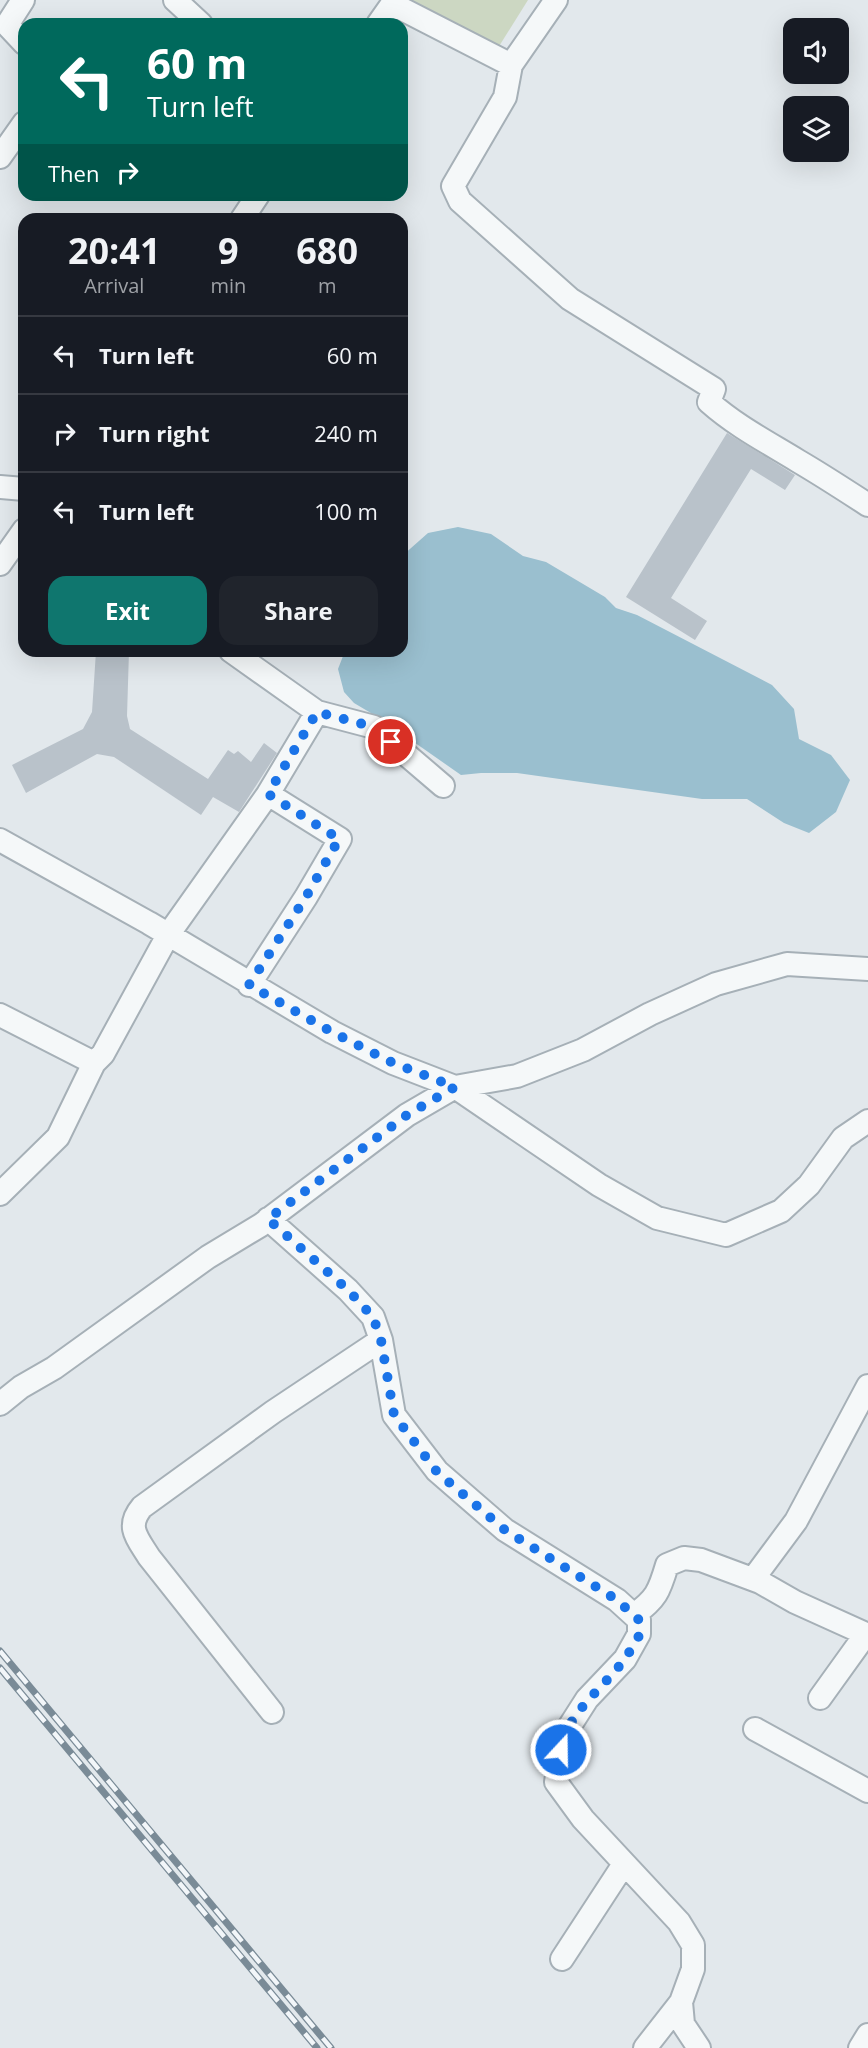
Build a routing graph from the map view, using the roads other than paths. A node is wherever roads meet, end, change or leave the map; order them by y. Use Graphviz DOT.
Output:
graph roads {
  1 [pos="23,0"];
  2 [pos="175,0"];
  3 [pos="556,0"];
  4 [pos="383,10"];
  5 [pos="194,18"];
  6 [pos="18,37"];
  7 [pos="511,65"];
  8 [pos="18,132"];
  9 [pos="0,157"];
  10 [pos="0,487"];
  11 [pos="18,488"];
  12 [pos="868,506"];
  13 [pos="18,538"];
  14 [pos="0,564"];
  15 [pos="239,657"];
  16 [pos="317,712"];
  17 [pos="443,786"];
  18 [pos="268,794"];
  19 [pos="0,840"];
  20 [pos="168,935"];
  21 [pos="868,969"];
  22 [pos="249,985"];
  23 [pos="0,1015"];
  24 [pos="94,1063"];
  25 [pos="455,1087"];
  26 [pos="868,1121"];
  27 [pos="0,1194"];
  28 [pos="268,1219"];
  29 [pos="381,1340"];
  30 [pos="868,1386"];
  31 [pos="0,1404"];
  32 [pos="753,1579"];
  33 [pos="634,1615"];
  34 [pos="867,1635"];
  35 [pos="820,1698"];
  36 [pos="272,1712"];
  37 [pos="755,1729"];
  38 [pos="868,1791"];
  39 [pos="624,1864"];
  40 [pos="562,1959"];
  41 [pos="681,2002"];
  42 [pos="868,2036"];
  43 [pos="645,2048"];
  44 [pos="699,2048"];
  45 [pos="860,2048"];
  1 -- 6 [label="street"];
  2 -- 5 [label="street"];
  3 -- 7 [label="street"];
  4 -- 7 [label="street"];
  7 -- 12 [label="street"];
  8 -- 9 [label="street"];
  10 -- 11 [label="street"];
  13 -- 14 [label="street"];
  15 -- 16 [label="street"];
  16 -- 17 [label="street"];
  16 -- 18 [label="street"];
  18 -- 20 [label="street"];
  18 -- 22 [label="street"];
  19 -- 20 [label="street"];
  20 -- 22 [label="street"];
  20 -- 24 [label="street"];
  21 -- 25 [label="street"];
  22 -- 25 [label="street"];
  23 -- 24 [label="street"];
  24 -- 27 [label="street"];
  25 -- 26 [label="street"];
  25 -- 28 [label="street"];
  28 -- 29 [label="street"];
  28 -- 31 [label="street"];
  29 -- 33 [label="street"];
  29 -- 36 [label="street"];
  30 -- 32 [label="street"];
  32 -- 33 [label="street"];
  32 -- 34 [label="street"];
  33 -- 39 [label="street"];
  34 -- 35 [label="street"];
  37 -- 38 [label="street"];
  39 -- 40 [label="street"];
  39 -- 41 [label="street"];
  41 -- 43 [label="street"];
  41 -- 44 [label="street"];
  42 -- 45 [label="street"];
}
